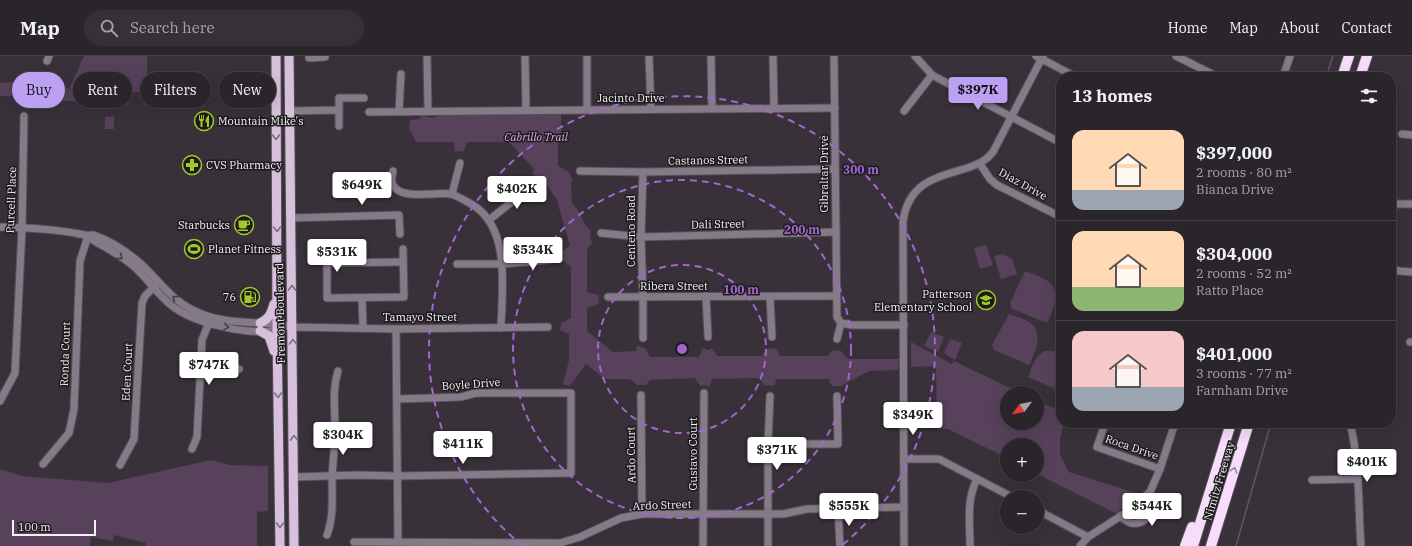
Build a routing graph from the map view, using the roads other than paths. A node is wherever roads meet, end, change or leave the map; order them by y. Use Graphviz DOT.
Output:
graph roads {
  1 [pos="276,56"];
  2 [pos="290,56"];
  3 [pos="325,56"];
  4 [pos="428,56"];
  5 [pos="524,56"];
  6 [pos="587,56"];
  7 [pos="649,56"];
  8 [pos="711,56"];
  9 [pos="773,56"];
  10 [pos="834,56"];
  11 [pos="915,56"];
  12 [pos="1176,56"];
  13 [pos="1290,56"];
  14 [pos="1349,56"];
  15 [pos="1367,56"];
  16 [pos="1040,57"];
  17 [pos="310,58"];
  18 [pos="1067,72"];
  19 [pos="1208,72"];
  20 [pos="1285,72"];
  21 [pos="1344,72"];
  22 [pos="1362,72"];
  23 [pos="401,74"];
  24 [pos="932,75"];
  25 [pos="364,98"];
  26 [pos="712,108"];
  27 [pos="774,108"];
  28 [pos="835,108"];
  29 [pos="526,109"];
  30 [pos="587,109"];
  31 [pos="651,109"];
  32 [pos="339,110"];
  33 [pos="428,110"];
  34 [pos="290,111"];
  35 [pos="399,111"];
  36 [pos="904,111"];
  37 [pos="369,112"];
  38 [pos="24,116"];
  39 [pos="1011,118"];
  40 [pos="339,126"];
  41 [pos="1402,134"];
  42 [pos="1412,135"];
  43 [pos="1056,140"];
  44 [pos="460,164"];
  45 [pos="980,164"];
  46 [pos="835,169"];
  47 [pos="393,171"];
  48 [pos="580,171"];
  49 [pos="643,172"];
  50 [pos="527,183"];
  51 [pos="452,194"];
  52 [pos="1396,204"];
  53 [pos="1412,204"];
  54 [pos="1056,215"];
  55 [pos="291,218"];
  56 [pos="489,220"];
  57 [pos="0,227"];
  58 [pos="22,228"];
  59 [pos="836,232"];
  60 [pos="601,233"];
  61 [pos="400,234"];
  62 [pos="88,236"];
  63 [pos="640,237"];
  64 [pos="327,249"];
  65 [pos="403,249"];
  66 [pos="554,255"];
  67 [pos="404,262"];
  68 [pos="328,263"];
  69 [pos="457,264"];
  70 [pos="502,264"];
  71 [pos="1396,270"];
  72 [pos="1412,272"];
  73 [pos="156,286"];
  74 [pos="277,291"];
  75 [pos="706,296"];
  76 [pos="836,296"];
  77 [pos="608,297"];
  78 [pos="643,297"];
  79 [pos="770,297"];
  80 [pos="362,298"];
  81 [pos="209,320"];
  82 [pos="841,323"];
  83 [pos="904,325"];
  84 [pos="260,327"];
  85 [pos="277,327"];
  86 [pos="292,327"];
  87 [pos="548,327"];
  88 [pos="363,328"];
  89 [pos="501,328"];
  90 [pos="396,329"];
  91 [pos="708,337"];
  92 [pos="772,337"];
  93 [pos="643,338"];
  94 [pos="837,339"];
  95 [pos="201,364"];
  96 [pos="278,366"];
  97 [pos="239,369"];
  98 [pos="338,371"];
  99 [pos="704,393"];
  100 [pos="641,395"];
  101 [pos="770,396"];
  102 [pos="837,396"];
  103 [pos="397,399"];
  104 [pos="0,401"];
  105 [pos="1103,428"];
  106 [pos="1173,428"];
  107 [pos="1229,428"];
  108 [pos="1248,428"];
  109 [pos="1351,428"];
  110 [pos="768,444"];
  111 [pos="192,449"];
  112 [pos="904,459"];
  113 [pos="1219,462"];
  114 [pos="43,464"];
  115 [pos="120,465"];
  116 [pos="1160,469"];
  117 [pos="398,476"];
  118 [pos="294,477"];
  119 [pos="332,477"];
  120 [pos="978,479"];
  121 [pos="1358,479"];
  122 [pos="1312,480"];
  123 [pos="1000,491"];
  124 [pos="1150,492"];
  125 [pos="904,507"];
  126 [pos="1222,507"];
  127 [pos="838,508"];
  128 [pos="642,514"];
  129 [pos="704,514"];
  130 [pos="768,514"];
  131 [pos="1044,514"];
  132 [pos="1120,516"];
  133 [pos="328,535"];
  134 [pos="1088,537"];
  135 [pos="354,542"];
  136 [pos="398,542"];
  137 [pos="436,544"];
  138 [pos="560,544"];
  139 [pos="499,545"];
  140 [pos="280,546"];
  141 [pos="294,546"];
  142 [pos="703,546"];
  143 [pos="768,546"];
  144 [pos="840,546"];
  145 [pos="904,546"];
  146 [pos="970,546"];
  147 [pos="1080,546"];
  148 [pos="1185,546"];
  149 [pos="1193,546"];
  150 [pos="1211,546"];
  151 [pos="1215,546"];
  152 [pos="1361,546"];
  1 -- 74 [label="main road, Fremont Boulevard, one-way"];
  2 -- 34 [label="main road, Fremont Boulevard"];
  3 -- 17 [label="street"];
  4 -- 33 [label="street"];
  5 -- 29 [label="street"];
  6 -- 30 [label="street"];
  7 -- 31 [label="street"];
  8 -- 26 [label="street"];
  9 -- 27 [label="street"];
  10 -- 28 [label="street, Gibraltar Drive"];
  11 -- 24 [label="street"];
  12 -- 19 [label="street"];
  13 -- 20 [label="street"];
  14 -- 21 [label="highway"];
  15 -- 22 [label="highway"];
  16 -- 18 [label="street"];
  16 -- 39 [label="street"];
  23 -- 35 [label="street"];
  24 -- 36 [label="street"];
  24 -- 39 [label="street"];
  25 -- 32 [label="street"];
  26 -- 27 [label="street, Jacinto Drive"];
  26 -- 31 [label="street, Jacinto Drive"];
  27 -- 28 [label="street, Jacinto Drive"];
  28 -- 46 [label="street, Gibraltar Drive"];
  29 -- 30 [label="street, Jacinto Drive"];
  29 -- 33 [label="street, Jacinto Drive"];
  30 -- 31 [label="street, Jacinto Drive"];
  32 -- 34 [label="street"];
  32 -- 40 [label="street"];
  33 -- 35 [label="street, Jacinto Drive"];
  34 -- 55 [label="main road, Fremont Boulevard"];
  35 -- 37 [label="street, Jacinto Drive"];
  38 -- 58 [label="street, Purcell Place"];
  39 -- 43 [label="street"];
  39 -- 45 [label="street"];
  41 -- 42 [label="street"];
  44 -- 51 [label="street"];
  45 -- 54 [label="street, Diaz Drive"];
  45 -- 83 [label="street"];
  46 -- 49 [label="street, Castanos Street"];
  46 -- 59 [label="street, Gibraltar Drive"];
  47 -- 51 [label="street"];
  48 -- 49 [label="street, Castanos Street"];
  49 -- 63 [label="street, Centeno Road"];
  50 -- 56 [label="street"];
  51 -- 56 [label="street"];
  52 -- 53 [label="street"];
  55 -- 61 [label="street"];
  86 -- 55 [label="main road, Fremont Boulevard, one-way"];
  56 -- 70 [label="street"];
  57 -- 58 [label="street, Tamayo Street"];
  58 -- 62 [label="street, Tamayo Street"];
  58 -- 104 [label="street, Purcell Place"];
  59 -- 63 [label="street, Dali Street"];
  59 -- 76 [label="street, Gibraltar Drive"];
  60 -- 63 [label="street, Dali Street"];
  62 -- 73 [label="street, Tamayo Street"];
  62 -- 114 [label="street, Ronda Court"];
  63 -- 78 [label="street, Centeno Road"];
  64 -- 68 [label="street"];
  65 -- 67 [label="street"];
  66 -- 70 [label="street"];
  67 -- 68 [label="street"];
  67 -- 80 [label="street"];
  68 -- 80 [label="street"];
  69 -- 70 [label="street"];
  70 -- 89 [label="street"];
  71 -- 72 [label="street"];
  73 -- 81 [label="street, Tamayo Street"];
  73 -- 115 [label="street, Eden Court"];
  74 -- 84 [label="main road"];
  74 -- 85 [label="main road, Fremont Boulevard"];
  75 -- 78 [label="street, Ribera Street"];
  75 -- 79 [label="street, Ribera Street"];
  75 -- 91 [label="street"];
  76 -- 79 [label="street, Ribera Street"];
  76 -- 82 [label="street, Gibraltar Drive"];
  77 -- 78 [label="street, Ribera Street"];
  78 -- 93 [label="street, Centeno Road"];
  79 -- 92 [label="street"];
  80 -- 88 [label="street"];
  81 -- 84 [label="street, Tamayo Street"];
  81 -- 95 [label="street"];
  82 -- 83 [label="street"];
  82 -- 94 [label="street"];
  83 -- 112 [label="street"];
  84 -- 85 [label="street, Tamayo Street"];
  84 -- 96 [label="main road"];
  85 -- 86 [label="street, Tamayo Street"];
  85 -- 96 [label="main road, Fremont Boulevard"];
  86 -- 88 [label="street, Tamayo Street"];
  118 -- 86 [label="main road, Fremont Boulevard, one-way"];
  87 -- 89 [label="street, Tamayo Street"];
  88 -- 90 [label="street, Tamayo Street"];
  89 -- 90 [label="street, Tamayo Street"];
  90 -- 103 [label="street"];
  95 -- 97 [label="street"];
  95 -- 111 [label="street"];
  96 -- 140 [label="main road, Fremont Boulevard, one-way"];
  98 -- 119 [label="street"];
  99 -- 129 [label="street, Gustavo Court"];
  100 -- 128 [label="street, Ardo Court"];
  101 -- 110 [label="street"];
  102 -- 110 [label="street"];
  103 -- 117 [label="street"];
  103 -- 117 [label="street, Boyle Drive"];
  105 -- 116 [label="street, Roca Drive"];
  106 -- 116 [label="street"];
  107 -- 113 [label="highway, Nimitz Freeway"];
  126 -- 108 [label="highway, Nimitz Freeway, one-way"];
  109 -- 121 [label="street"];
  110 -- 130 [label="street"];
  112 -- 120 [label="street"];
  112 -- 125 [label="street"];
  113 -- 148 [label="highway"];
  113 -- 149 [label="highway, Nimitz Freeway"];
  116 -- 124 [label="street"];
  117 -- 119 [label="street"];
  117 -- 136 [label="street"];
  118 -- 119 [label="street"];
  118 -- 141 [label="main road, Fremont Boulevard"];
  119 -- 133 [label="street"];
  120 -- 123 [label="street"];
  120 -- 146 [label="street"];
  121 -- 122 [label="street"];
  121 -- 152 [label="street"];
  124 -- 132 [label="street"];
  124 -- 132 [label="street"];
  125 -- 127 [label="street, Ardo Street"];
  125 -- 145 [label="street"];
  126 -- 150 [label="highway, Nimitz Freeway"];
  126 -- 151 [label="highway"];
  127 -- 130 [label="street, Ardo Street"];
  127 -- 144 [label="street"];
  128 -- 129 [label="street, Ardo Street"];
  128 -- 138 [label="street, Ardo Street"];
  129 -- 130 [label="street, Ardo Street"];
  129 -- 142 [label="street, Gustavo Court"];
  130 -- 143 [label="street"];
  131 -- 134 [label="street"];
  132 -- 134 [label="street"];
  134 -- 147 [label="street"];
  135 -- 136 [label="street, Ardo Street"];
  136 -- 137 [label="street, Ardo Street"];
  137 -- 139 [label="street, Ardo Street"];
  138 -- 139 [label="street, Ardo Street"];
}
